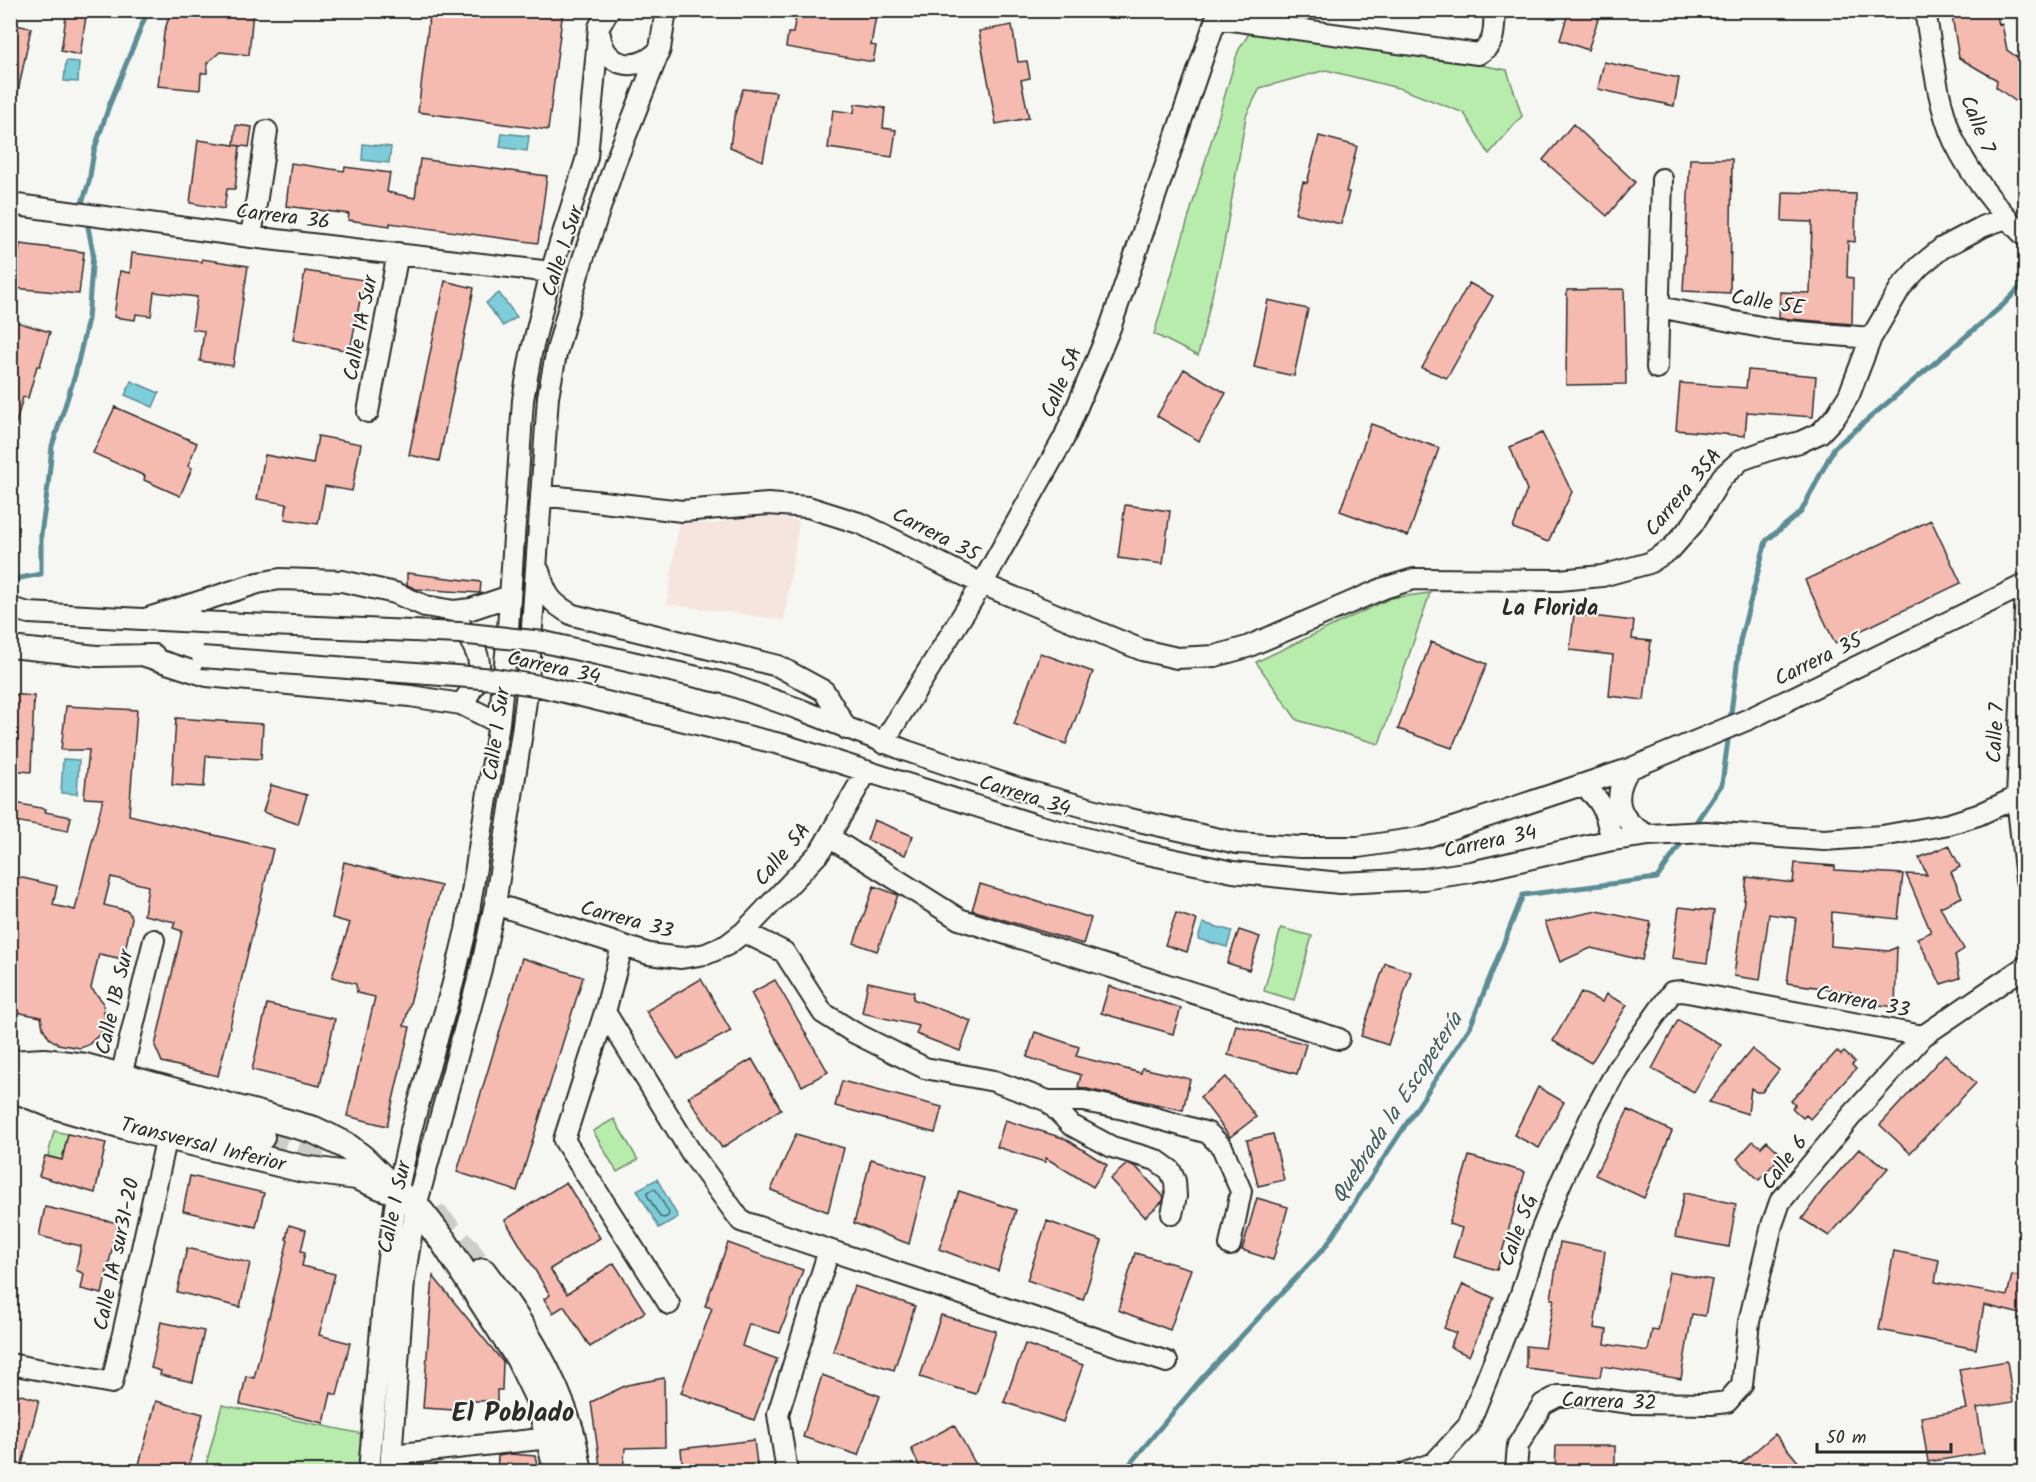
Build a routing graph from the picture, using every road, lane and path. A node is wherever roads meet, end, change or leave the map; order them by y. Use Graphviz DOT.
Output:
graph roads {
  1 [pos="666,10"];
  2 [pos="1495,10"];
  3 [pos="1925,10"];
  4 [pos="1218,14"];
  5 [pos="604,19"];
  6 [pos="660,49"];
  7 [pos="267,131"];
  8 [pos="1662,179"];
  9 [pos="10,204"];
  10 [pos="2006,218"];
  11 [pos="252,237"];
  12 [pos="2025,237"];
  13 [pos="398,253"];
  14 [pos="551,272"];
  15 [pos="1659,307"];
  16 [pos="1871,338"];
  17 [pos="1657,368"];
  18 [pos="368,412"];
  19 [pos="541,495"];
  20 [pos="537,561"];
  21 [pos="982,584"];
  22 [pos="2025,586"];
  23 [pos="510,596"];
  24 [pos="10,608"];
  25 [pos="449,610"];
  26 [pos="145,619"];
  27 [pos="1295,626"];
  28 [pos="10,647"];
  29 [pos="142,654"];
  30 [pos="461,704"];
  31 [pos="499,723"];
  32 [pos="847,729"];
  33 [pos="883,742"];
  34 [pos="2022,758"];
  35 [pos="1629,769"];
  36 [pos="867,771"];
  37 [pos="1582,785"];
  38 [pos="2021,795"];
  39 [pos="1656,835"];
  40 [pos="829,837"];
  41 [pos="1612,840"];
  42 [pos="2025,879"];
  43 [pos="495,904"];
  44 [pos="744,932"];
  45 [pos="154,940"];
  46 [pos="622,947"];
  47 [pos="2025,966"];
  48 [pos="1672,992"];
  49 [pos="605,1012"];
  50 [pos="1923,1036"];
  51 [pos="1339,1039"];
  52 [pos="10,1064"];
  53 [pos="10,1074"];
  54 [pos="121,1076"];
  55 [pos="10,1087"];
  56 [pos="1048,1101"];
  57 [pos="167,1136"];
  58 [pos="261,1137"];
  59 [pos="406,1199"];
  60 [pos="1172,1214"];
  61 [pos="1230,1245"];
  62 [pos="829,1250"];
  63 [pos="483,1272"];
  64 [pos="669,1304"];
  65 [pos="1167,1362"];
  66 [pos="10,1365"];
  67 [pos="1742,1385"];
  68 [pos="550,1438"];
  69 [pos="390,1463"];
  70 [pos="1516,1470"];
  71 [pos="369,1472"];
  72 [pos="558,1472"];
  73 [pos="579,1472"];
  74 [pos="787,1472"];
  75 [pos="1408,1472"];
  1 -- 6 [label="street, Calle 1 Sur"];
  2 -- 4 [label="street"];
  3 -- 10 [label="street, Calle 7"];
  4 -- 21 [label="street, Calle 5A"];
  5 -- 6 [label="street"];
  5 -- 14 [label="street, Calle 1 Sur"];
  6 -- 19 [label="street, Calle 1 Sur"];
  7 -- 11 [label="street"];
  8 -- 15 [label="street"];
  9 -- 11 [label="street, Carrera 36"];
  10 -- 12 [label="street, Calle 7"];
  10 -- 16 [label="street, Carrera 35A"];
  11 -- 13 [label="street, Carrera 36"];
  13 -- 14 [label="street, Carrera 36"];
  13 -- 18 [label="street, Calle 1A Sur"];
  14 -- 23 [label="street, Calle 1 Sur"];
  15 -- 16 [label="street, Calle 5E"];
  15 -- 17 [label="street"];
  16 -- 27 [label="street, Carrera 35A"];
  19 -- 20 [label="street, Calle 1 Sur"];
  19 -- 21 [label="street, Carrera 35"];
  20 -- 32 [label="street"];
  20 -- 43 [label="street, Calle 1 Sur"];
  21 -- 27 [label="street, Carrera 35"];
  21 -- 33 [label="street, Calle 5A"];
  22 -- 34 [label="street, Calle 7"];
  22 -- 35 [label="street, Carrera 35"];
  23 -- 25 [label="street"];
  23 -- 31 [label="street, Calle 1 Sur"];
  24 -- 26 [label="street, Carrera 34"];
  25 -- 26 [label="street"];
  25 -- 30 [label="street"];
  26 -- 32 [label="street, Carrera 34, bridge"];
  28 -- 29 [label="street, Carrera 34"];
  29 -- 30 [label="street"];
  29 -- 36 [label="street, Carrera 34, bridge"];
  30 -- 31 [label="street"];
  31 -- 59 [label="street, Calle 1 Sur"];
  32 -- 33 [label="street, Carrera 34"];
  33 -- 37 [label="street, Carrera 34"];
  34 -- 38 [label="street, Calle 7"];
  35 -- 37 [label="street, Carrera 34"];
  35 -- 39 [label="street"];
  36 -- 40 [label="street, Calle 5A"];
  36 -- 41 [label="street, Carrera 34"];
  37 -- 41 [label="street"];
  38 -- 39 [label="street, Carrera 34"];
  38 -- 42 [label="street, Calle 7"];
  39 -- 41 [label="street, Carrera 34"];
  40 -- 44 [label="street, Calle 5A"];
  40 -- 51 [label="street"];
  43 -- 46 [label="street, Carrera 33"];
  43 -- 59 [label="street, Calle 1 Sur"];
  44 -- 46 [label="street, Carrera 33"];
  44 -- 56 [label="street"];
  45 -- 54 [label="street, Calle 1B Sur"];
  46 -- 49 [label="street"];
  47 -- 50 [label="street, Carrera 33"];
  48 -- 50 [label="street, Carrera 33"];
  48 -- 75 [label="street, Calle 5G"];
  49 -- 62 [label="street"];
  49 -- 64 [label="street"];
  50 -- 67 [label="street, Calle 6"];
  52 -- 54 [label="main road"];
  53 -- 58 [label="main road, Transversal Inferior"];
  54 -- 59 [label="main road, Transversal Inferior"];
  55 -- 57 [label="main road, Transversal Inferior"];
  56 -- 60 [label="street"];
  56 -- 61 [label="street"];
  57 -- 59 [label="main road, Transversal Inferior"];
  57 -- 66 [label="street, Calle 1A sur31-20"];
  59 -- 68 [label="main road, Transversal Inferior"];
  59 -- 69 [label="street, Calle 1 Sur"];
  59 -- 71 [label="street, Calle 1 Sur"];
  62 -- 65 [label="street"];
  62 -- 74 [label="street"];
  63 -- 73 [label="main road"];
  67 -- 70 [label="street, Carrera 32"];
  68 -- 69 [label="street"];
  68 -- 72 [label="main road, Transversal Inferior"];
}
